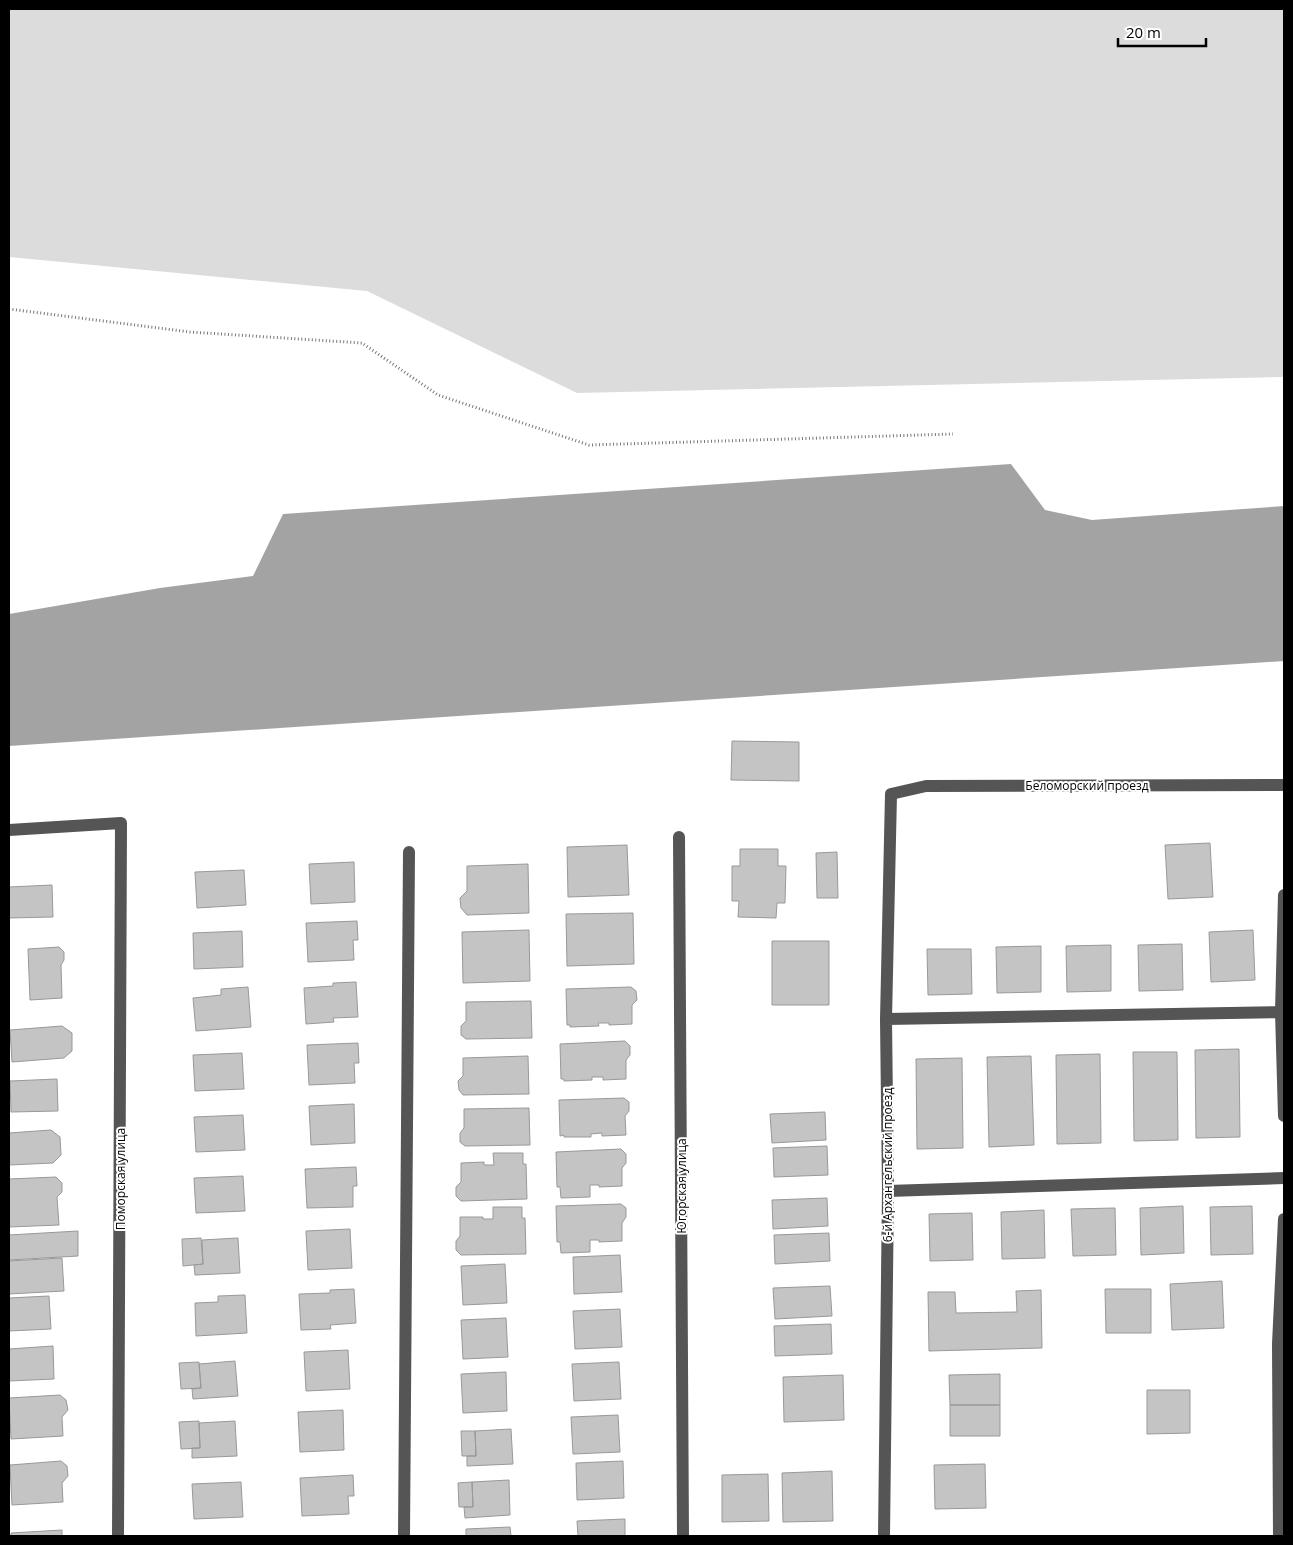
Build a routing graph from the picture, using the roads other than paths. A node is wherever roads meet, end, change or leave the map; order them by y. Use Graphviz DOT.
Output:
graph roads {
  1 [pos="1284,785"];
  2 [pos="891,794"];
  3 [pos="9,830"];
  4 [pos="679,836"];
  5 [pos="409,852"];
  6 [pos="1284,895"];
  7 [pos="1281,1012"];
  8 [pos="886,1020"];
  9 [pos="1284,1116"];
  10 [pos="1284,1178"];
  11 [pos="888,1191"];
  12 [pos="1284,1219"];
  13 [pos="1284,1322"];
  14 [pos="1278,1344"];
  15 [pos="118,1536"];
  16 [pos="404,1536"];
  17 [pos="683,1536"];
  18 [pos="884,1536"];
  19 [pos="1280,1536"];
  1 -- 2 [label="street, Беломорский проезд"];
  2 -- 8 [label="street, 6-й Архангельский проезд"];
  3 -- 15 [label="street, Поморская улица"];
  4 -- 17 [label="street, Югорская улица"];
  5 -- 16 [label="street"];
  6 -- 7 [label="street"];
  7 -- 8 [label="street"];
  7 -- 9 [label="street"];
  8 -- 11 [label="street, 6-й Архангельский проезд"];
  10 -- 11 [label="street"];
  11 -- 18 [label="street, 6-й Архангельский проезд"];
  12 -- 14 [label="street"];
  13 -- 14 [label="street"];
  14 -- 19 [label="street"];
}
